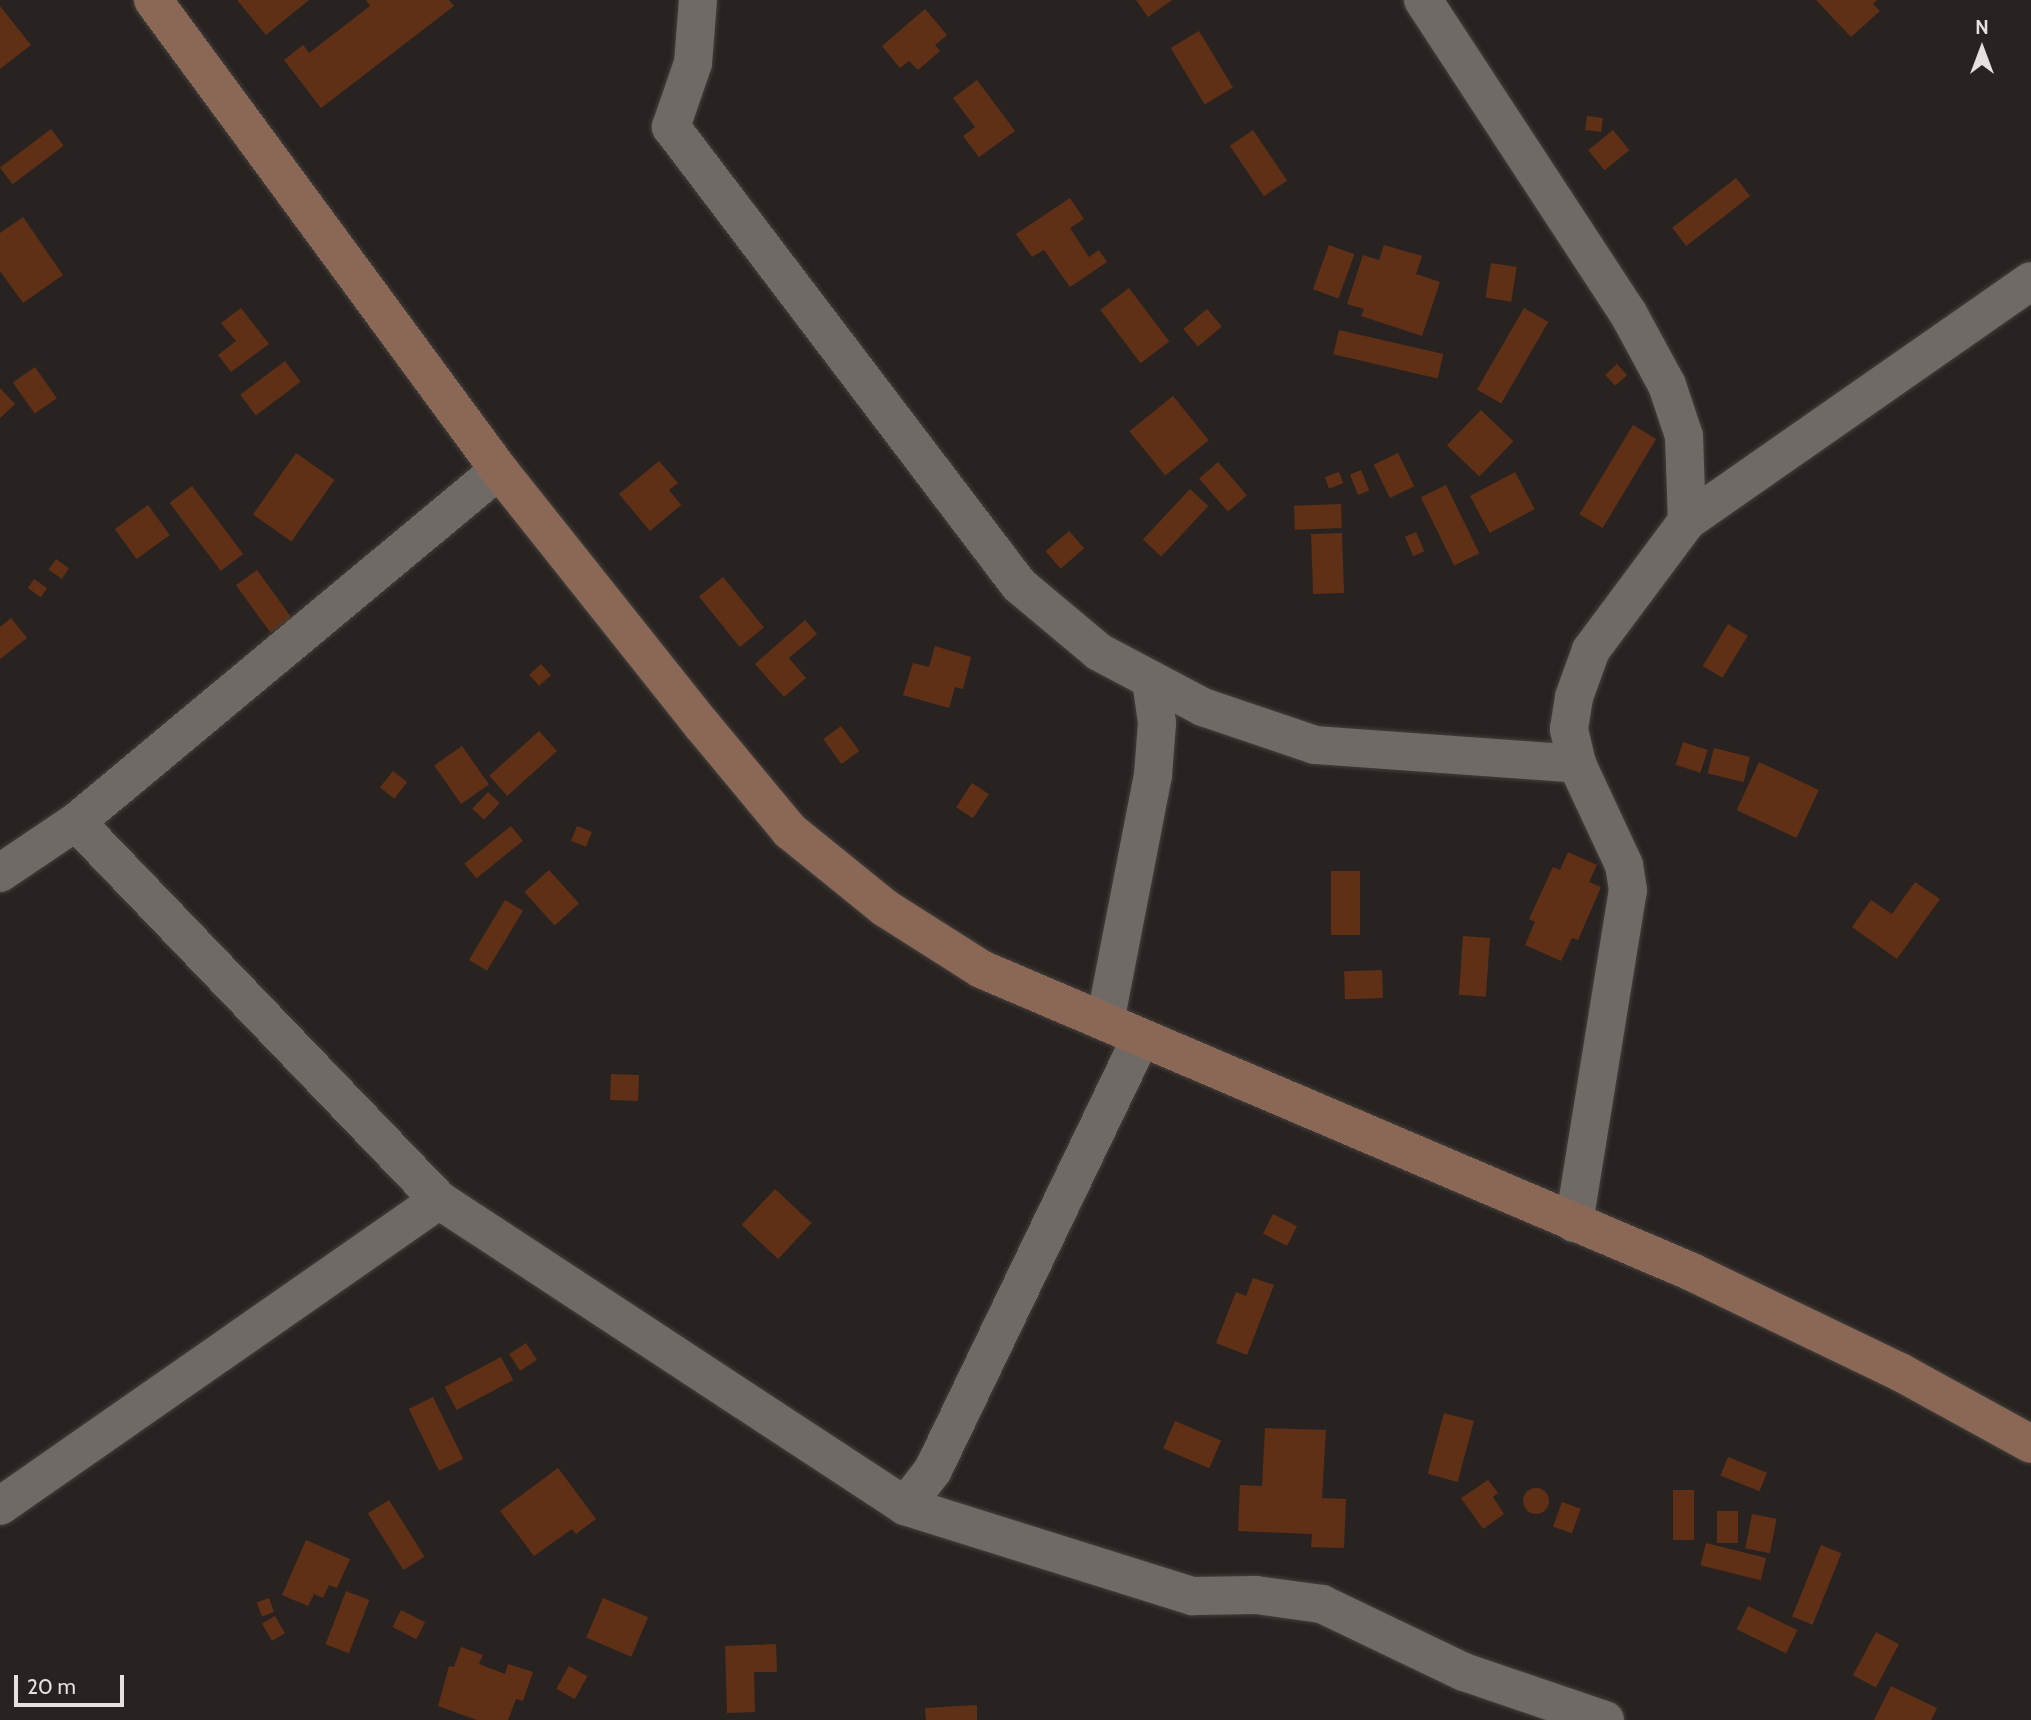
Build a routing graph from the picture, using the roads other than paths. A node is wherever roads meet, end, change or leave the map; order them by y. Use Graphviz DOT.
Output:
graph roads {
  1 [pos="153,0"];
  2 [pos="698,0"];
  3 [pos="1423,0"];
  4 [pos="2031,281"];
  5 [pos="499,470"];
  6 [pos="1687,521"];
  7 [pos="1151,680"];
  8 [pos="1577,764"];
  9 [pos="76,822"];
  10 [pos="0,873"];
  11 [pos="1105,1022"];
  12 [pos="1140,1038"];
  13 [pos="439,1200"];
  14 [pos="1574,1223"];
  15 [pos="2031,1444"];
  16 [pos="0,1506"];
  17 [pos="905,1506"];
  18 [pos="1605,1720"];
  1 -- 5 [label="street"];
  2 -- 7 [label="street"];
  3 -- 6 [label="street"];
  4 -- 6 [label="street"];
  5 -- 9 [label="street"];
  5 -- 11 [label="street"];
  6 -- 8 [label="street"];
  7 -- 8 [label="street"];
  7 -- 11 [label="street"];
  8 -- 14 [label="street"];
  9 -- 10 [label="street"];
  9 -- 13 [label="street"];
  11 -- 12 [label="street"];
  12 -- 14 [label="street"];
  12 -- 17 [label="street"];
  13 -- 16 [label="street"];
  13 -- 17 [label="street"];
  14 -- 15 [label="street"];
  17 -- 18 [label="street"];
}
